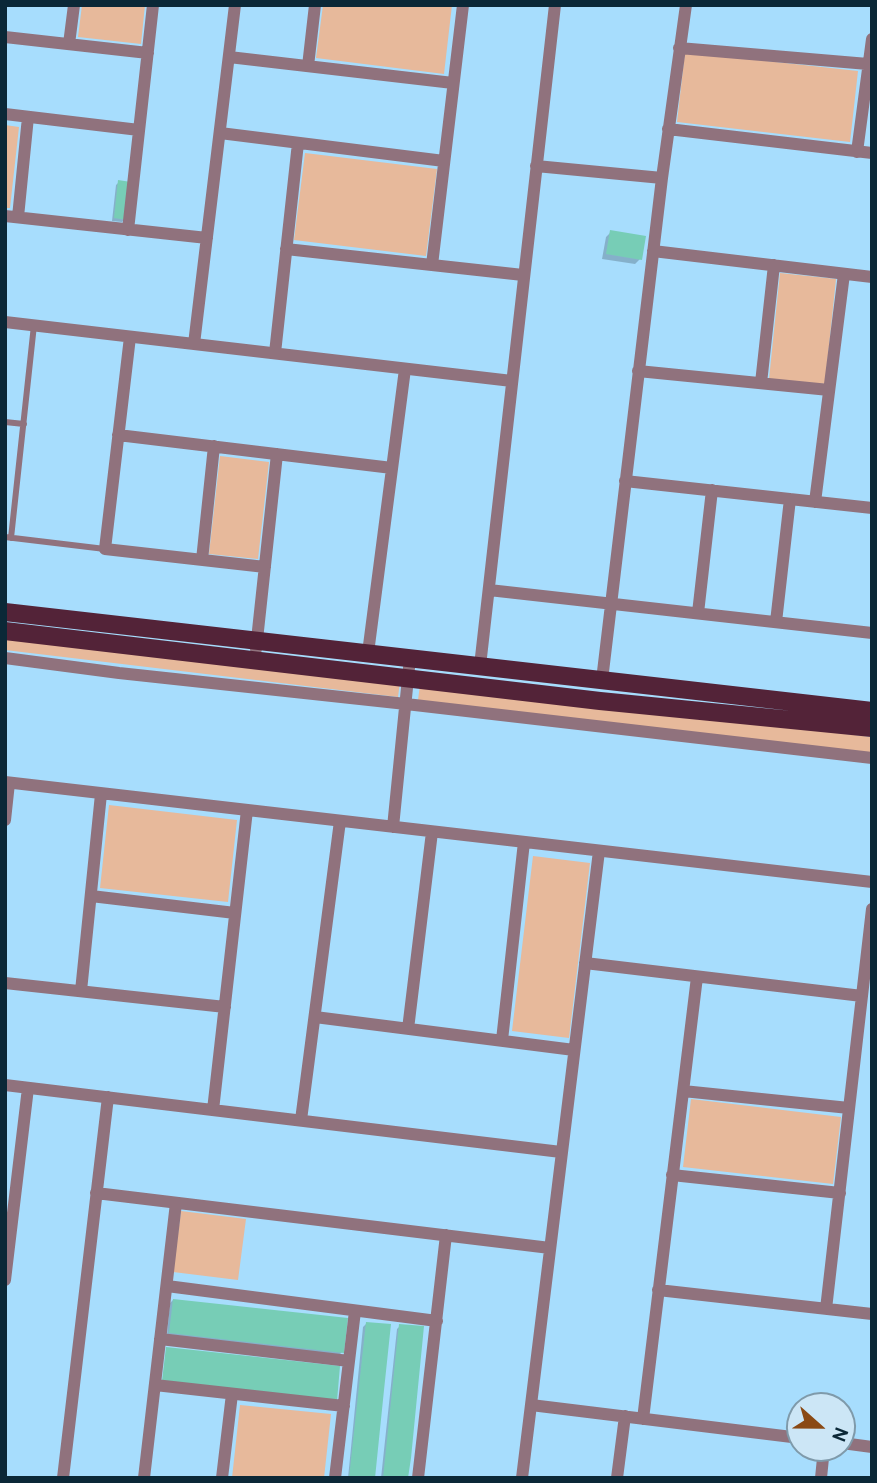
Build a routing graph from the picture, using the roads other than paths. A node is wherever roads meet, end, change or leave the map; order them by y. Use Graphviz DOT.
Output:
graph roads {
  1 [pos="74,5"];
  2 [pos="153,5"];
  3 [pos="235,5"];
  4 [pos="315,5"];
  5 [pos="463,5"];
  6 [pos="555,5"];
  7 [pos="685,5"];
  8 [pos="5,37"];
  9 [pos="872,39"];
  10 [pos="69,44"];
  11 [pos="679,48"];
  12 [pos="148,53"];
  13 [pos="229,57"];
  14 [pos="868,64"];
  15 [pos="308,66"];
  16 [pos="453,83"];
  17 [pos="5,114"];
  18 [pos="28,117"];
  19 [pos="668,129"];
  20 [pos="139,130"];
  21 [pos="220,133"];
  22 [pos="298,143"];
  23 [pos="857,152"];
  24 [pos="872,153"];
  25 [pos="444,161"];
  26 [pos="536,166"];
  27 [pos="662,178"];
  28 [pos="11,216"];
  29 [pos="128,229"];
  30 [pos="207,239"];
  31 [pos="286,249"];
  32 [pos="653,251"];
  33 [pos="432,265"];
  34 [pos="774,265"];
  35 [pos="845,274"];
  36 [pos="523,275"];
  37 [pos="872,277"];
  38 [pos="5,322"];
  39 [pos="34,325"];
  40 [pos="130,337"];
  41 [pos="194,344"];
  42 [pos="275,353"];
  43 [pos="405,369"];
  44 [pos="638,371"];
  45 [pos="512,381"];
  46 [pos="761,383"];
  47 [pos="829,390"];
  48 [pos="5,422"];
  49 [pos="24,424"];
  50 [pos="118,435"];
  51 [pos="214,446"];
  52 [pos="277,454"];
  53 [pos="393,468"];
  54 [pos="625,481"];
  55 [pos="712,490"];
  56 [pos="790,499"];
  57 [pos="814,502"];
  58 [pos="872,508"];
  59 [pos="8,538"];
  60 [pos="105,549"];
  61 [pos="202,560"];
  62 [pos="265,567"];
  63 [pos="489,590"];
  64 [pos="611,603"];
  65 [pos="5,612"];
  66 [pos="698,613"];
  67 [pos="776,622"];
  68 [pos="5,631"];
  69 [pos="872,633"];
  70 [pos="257,641"];
  71 [pos="369,653"];
  72 [pos="5,658"];
  73 [pos="410,658"];
  74 [pos="255,660"];
  75 [pos="480,666"];
  76 [pos="409,677"];
  77 [pos="602,680"];
  78 [pos="406,704"];
  79 [pos="872,712"];
  80 [pos="872,729"];
  81 [pos="872,758"];
  82 [pos="7,783"];
  83 [pos="102,794"];
  84 [pos="247,810"];
  85 [pos="5,820"];
  86 [pos="340,821"];
  87 [pos="393,827"];
  88 [pos="432,832"];
  89 [pos="524,842"];
  90 [pos="600,851"];
  91 [pos="872,882"];
  92 [pos="91,896"];
  93 [pos="872,909"];
  94 [pos="235,913"];
  95 [pos="585,963"];
  96 [pos="696,976"];
  97 [pos="5,983"];
  98 [pos="81,992"];
  99 [pos="862,996"];
  100 [pos="225,1007"];
  101 [pos="315,1017"];
  102 [pos="408,1029"];
  103 [pos="502,1041"];
  104 [pos="574,1049"];
  105 [pos="5,1085"];
  106 [pos="27,1088"];
  107 [pos="683,1091"];
  108 [pos="108,1097"];
  109 [pos="849,1108"];
  110 [pos="213,1110"];
  111 [pos="302,1120"];
  112 [pos="561,1152"];
  113 [pos="672,1175"];
  114 [pos="96,1194"];
  115 [pos="840,1194"];
  116 [pos="176,1203"];
  117 [pos="446,1235"];
  118 [pos="550,1248"];
  119 [pos="5,1280"];
  120 [pos="167,1286"];
  121 [pos="658,1290"];
  122 [pos="826,1309"];
  123 [pos="355,1311"];
  124 [pos="872,1314"];
  125 [pos="437,1321"];
  126 [pos="160,1339"];
  127 [pos="349,1361"];
  128 [pos="155,1385"];
  129 [pos="232,1394"];
  130 [pos="531,1405"];
  131 [pos="344,1406"];
  132 [pos="625,1416"];
  133 [pos="643,1419"];
  134 [pos="786,1436"];
  135 [pos="63,1478"];
  136 [pos="144,1478"];
  137 [pos="222,1478"];
  138 [pos="335,1478"];
  139 [pos="418,1478"];
  140 [pos="522,1478"];
  141 [pos="617,1478"];
  1 -- 10 [label="street"];
  2 -- 12 [label="street"];
  3 -- 13 [label="street"];
  4 -- 15 [label="street"];
  5 -- 16 [label="street"];
  6 -- 26 [label="street"];
  7 -- 11 [label="street"];
  8 -- 10 [label="street"];
  9 -- 14 [label="street"];
  10 -- 12 [label="street"];
  11 -- 14 [label="street"];
  11 -- 19 [label="street"];
  12 -- 20 [label="street"];
  13 -- 15 [label="street"];
  13 -- 21 [label="street"];
  14 -- 23 [label="street"];
  15 -- 16 [label="street"];
  16 -- 25 [label="street"];
  17 -- 18 [label="street"];
  18 -- 20 [label="street"];
  18 -- 28 [label="street"];
  19 -- 23 [label="street"];
  19 -- 27 [label="street"];
  20 -- 29 [label="street"];
  21 -- 22 [label="street"];
  21 -- 30 [label="street"];
  22 -- 25 [label="street"];
  22 -- 31 [label="street"];
  23 -- 24 [label="street"];
  25 -- 33 [label="street"];
  26 -- 27 [label="street"];
  26 -- 36 [label="street"];
  27 -- 32 [label="street"];
  28 -- 29 [label="street"];
  29 -- 30 [label="street"];
  30 -- 41 [label="street"];
  31 -- 33 [label="street"];
  31 -- 42 [label="street"];
  32 -- 34 [label="street"];
  32 -- 44 [label="street"];
  33 -- 36 [label="street"];
  34 -- 35 [label="street"];
  34 -- 46 [label="street"];
  35 -- 37 [label="street"];
  35 -- 47 [label="street"];
  36 -- 45 [label="street"];
  38 -- 39 [label="street"];
  39 -- 40 [label="street"];
  39 -- 49 [label="lane"];
  40 -- 41 [label="street"];
  40 -- 50 [label="street"];
  41 -- 42 [label="street"];
  42 -- 43 [label="street"];
  43 -- 45 [label="street"];
  43 -- 53 [label="street"];
  44 -- 46 [label="street"];
  44 -- 54 [label="street"];
  45 -- 63 [label="street"];
  46 -- 47 [label="street"];
  47 -- 57 [label="street"];
  48 -- 49 [label="lane"];
  49 -- 59 [label="lane"];
  50 -- 51 [label="street"];
  50 -- 60 [label="street"];
  51 -- 52 [label="street"];
  51 -- 61 [label="street"];
  52 -- 53 [label="street"];
  52 -- 62 [label="street"];
  53 -- 71 [label="street"];
  54 -- 55 [label="street"];
  54 -- 64 [label="street"];
  55 -- 56 [label="street"];
  55 -- 66 [label="street"];
  56 -- 57 [label="street"];
  56 -- 67 [label="street"];
  57 -- 58 [label="street"];
  59 -- 60 [label="lane"];
  60 -- 61 [label="street"];
  61 -- 62 [label="street"];
  62 -- 70 [label="street"];
  63 -- 64 [label="street"];
  63 -- 75 [label="street"];
  64 -- 66 [label="street"];
  64 -- 77 [label="street"];
  65 -- 70 [label="main road"];
  66 -- 67 [label="street"];
  67 -- 69 [label="street"];
  68 -- 74 [label="main road"];
  70 -- 71 [label="main road"];
  70 -- 74 [label="street"];
  71 -- 73 [label="main road"];
  72 -- 78 [label="street"];
  73 -- 75 [label="main road"];
  73 -- 76 [label="street"];
  74 -- 76 [label="main road"];
  75 -- 77 [label="main road"];
  76 -- 78 [label="street"];
  76 -- 80 [label="main road"];
  77 -- 79 [label="main road"];
  78 -- 81 [label="street"];
  78 -- 87 [label="street"];
  82 -- 83 [label="street"];
  82 -- 85 [label="street"];
  83 -- 84 [label="street"];
  83 -- 92 [label="street"];
  84 -- 86 [label="street"];
  84 -- 94 [label="street"];
  86 -- 87 [label="street"];
  86 -- 101 [label="street"];
  87 -- 88 [label="street"];
  88 -- 89 [label="street"];
  88 -- 102 [label="street"];
  89 -- 90 [label="street"];
  89 -- 103 [label="street"];
  90 -- 91 [label="street"];
  90 -- 95 [label="street"];
  92 -- 94 [label="street"];
  92 -- 98 [label="street"];
  93 -- 99 [label="street"];
  94 -- 100 [label="street"];
  95 -- 96 [label="street"];
  95 -- 104 [label="street"];
  96 -- 99 [label="street"];
  96 -- 107 [label="street"];
  97 -- 98 [label="street"];
  98 -- 100 [label="street"];
  99 -- 109 [label="street"];
  100 -- 110 [label="street"];
  101 -- 102 [label="street"];
  101 -- 111 [label="street"];
  102 -- 103 [label="street"];
  103 -- 104 [label="street"];
  104 -- 112 [label="street"];
  105 -- 106 [label="street"];
  106 -- 108 [label="street"];
  106 -- 119 [label="street"];
  107 -- 109 [label="street"];
  107 -- 113 [label="street"];
  108 -- 110 [label="street"];
  108 -- 114 [label="street"];
  109 -- 115 [label="street"];
  110 -- 111 [label="street"];
  111 -- 112 [label="street"];
  112 -- 118 [label="street"];
  113 -- 115 [label="street"];
  113 -- 121 [label="street"];
  114 -- 116 [label="street"];
  114 -- 135 [label="street"];
  115 -- 122 [label="street"];
  116 -- 117 [label="street"];
  116 -- 120 [label="street"];
  117 -- 118 [label="street"];
  117 -- 125 [label="street"];
  118 -- 130 [label="street"];
  120 -- 123 [label="street"];
  120 -- 126 [label="street"];
  121 -- 122 [label="street"];
  121 -- 133 [label="street"];
  122 -- 124 [label="street"];
  123 -- 125 [label="street"];
  123 -- 127 [label="street"];
  125 -- 139 [label="street"];
  126 -- 127 [label="street"];
  126 -- 128 [label="street"];
  127 -- 131 [label="street"];
  128 -- 129 [label="street"];
  128 -- 136 [label="street"];
  129 -- 131 [label="street"];
  129 -- 137 [label="street"];
  130 -- 132 [label="street"];
  130 -- 140 [label="street"];
  131 -- 138 [label="street"];
  132 -- 133 [label="street"];
  132 -- 141 [label="street"];
  133 -- 134 [label="street"];
}
